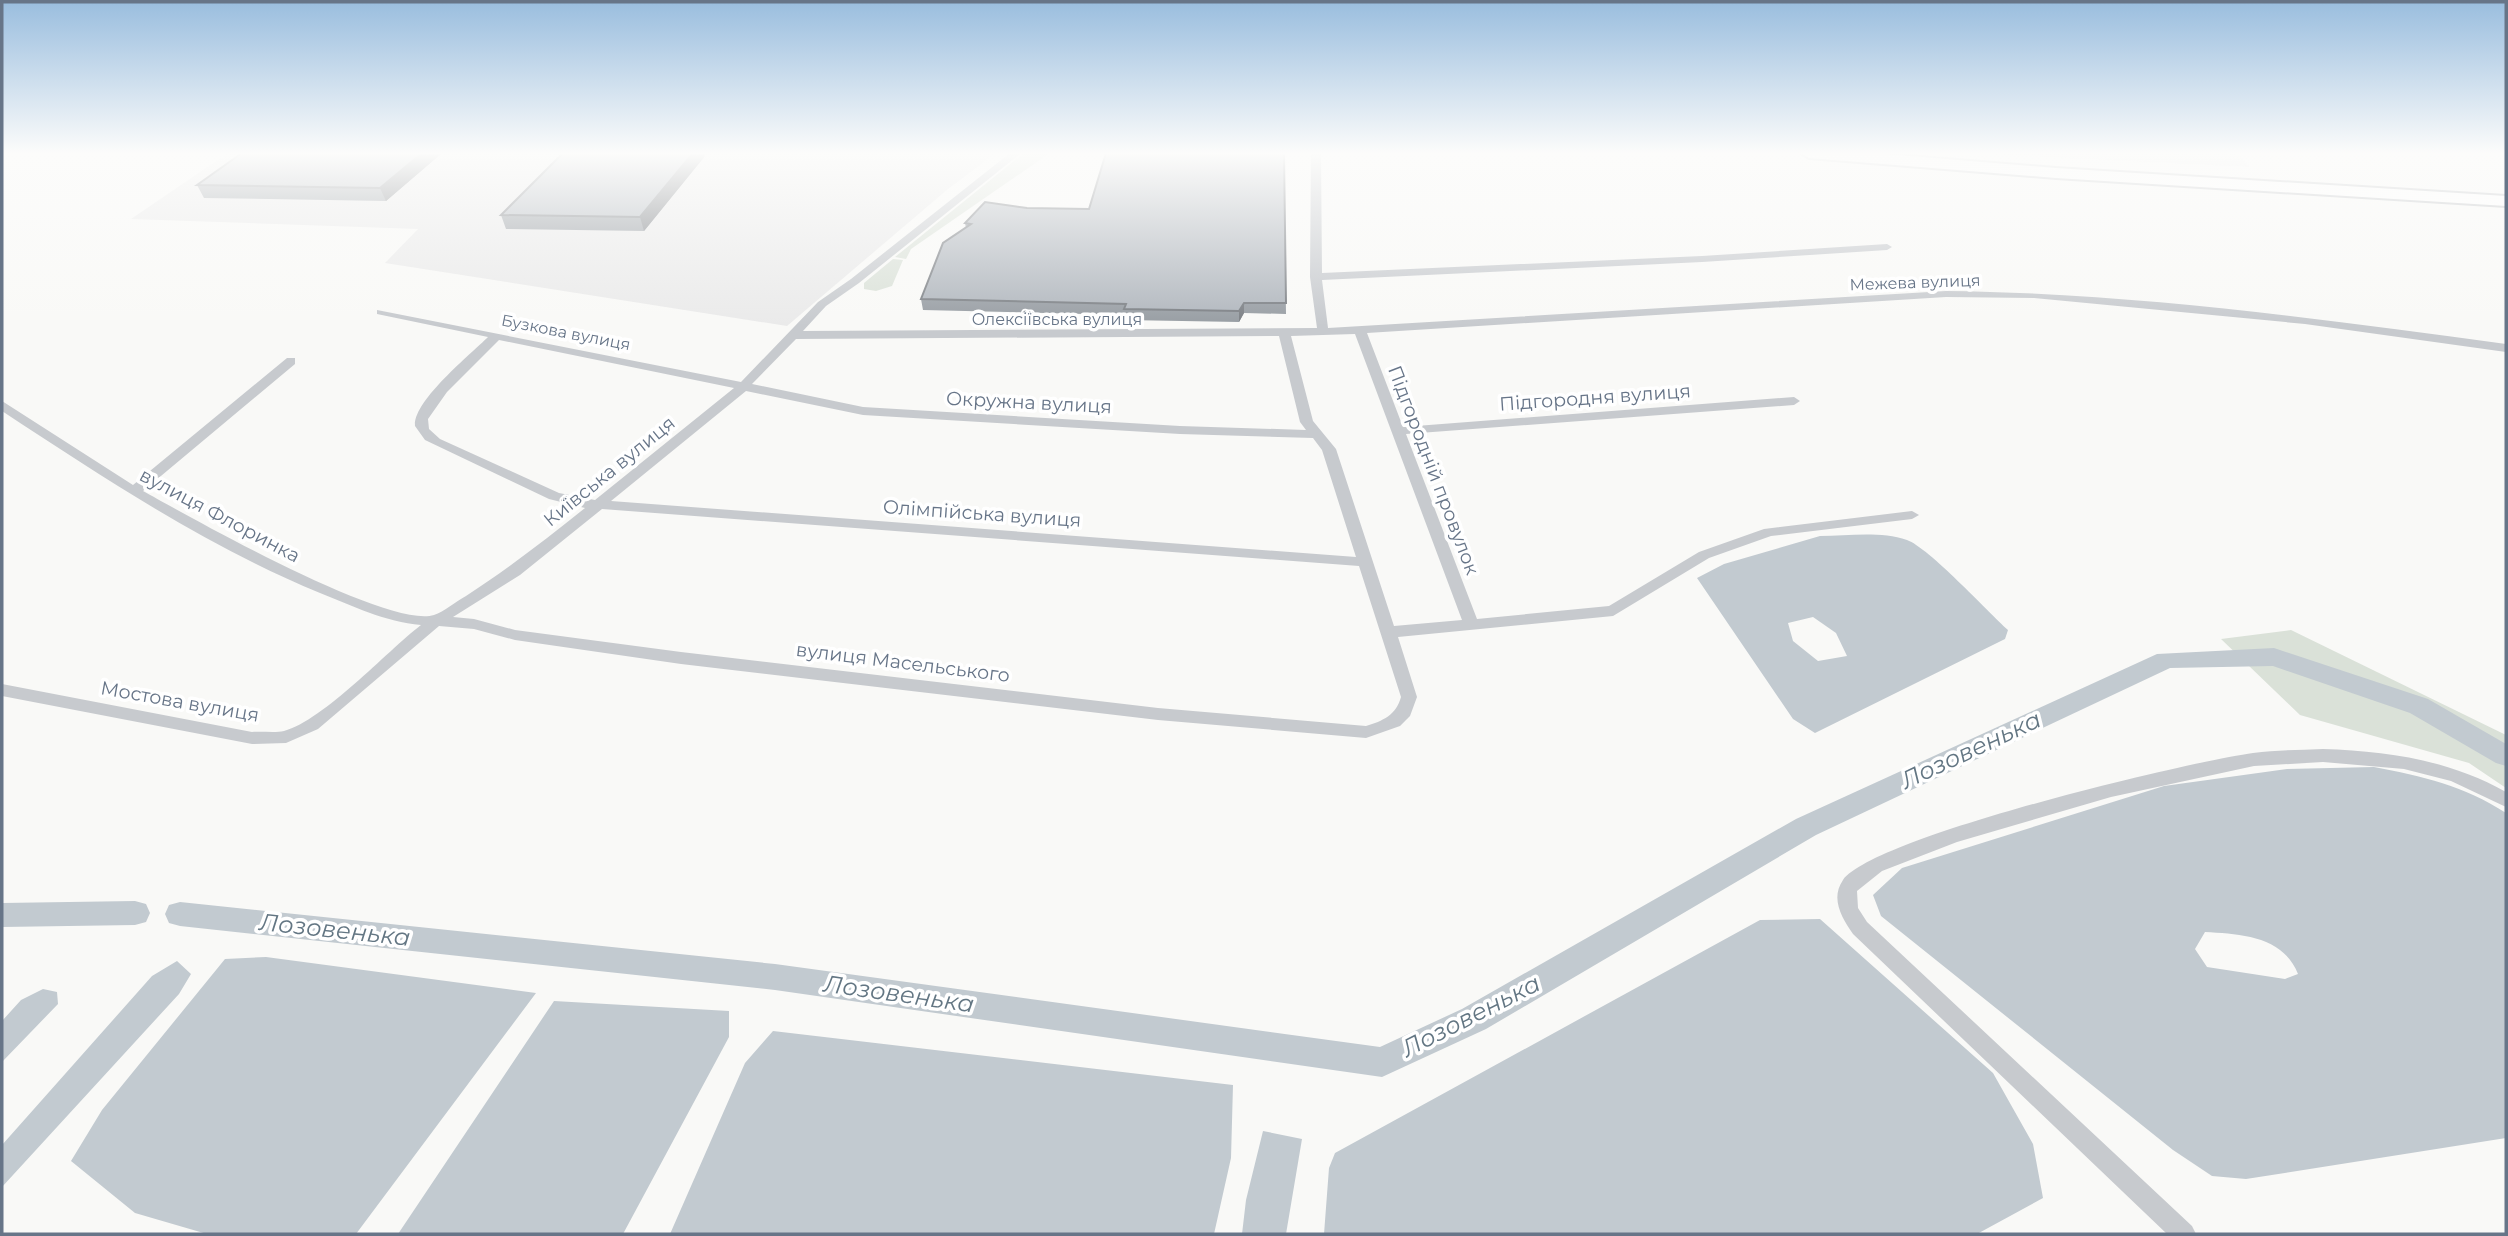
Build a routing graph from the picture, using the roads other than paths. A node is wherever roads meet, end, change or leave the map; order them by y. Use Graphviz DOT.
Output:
graph roads {
  1 [pos="930,211"];
  2 [pos="943,211"];
  3 [pos="1316,211"];
  4 [pos="1887,247"];
  5 [pos="1316,277"];
  6 [pos="842,287"];
  7 [pos="381,312"];
  8 [pos="1360,330"];
  9 [pos="1322,332"];
  10 [pos="1284,333"];
  11 [pos="792,335"];
  12 [pos="496,336"];
  13 [pos="2506,348"];
  14 [pos="291,361"];
  15 [pos="743,387"];
  16 [pos="1794,401"];
  17 [pos="2,405"];
  18 [pos="1399,431"];
  19 [pos="1315,434"];
  20 [pos="134,492"];
  21 [pos="596,507"];
  22 [pos="1912,515"];
  23 [pos="1365,562"];
  24 [pos="437,620"];
  25 [pos="1471,623"];
  26 [pos="1390,632"];
  27 [pos="2,690"];
  28 [pos="2506,800"];
  29 [pos="2184,1234"];
  1 -- 6 [label="street"];
  2 -- 6 [label="street"];
  3 -- 5 [label="street"];
  4 -- 5 [label="street"];
  5 -- 9 [label="street"];
  6 -- 11 [label="street, Київська вулиця"];
  7 -- 12 [label="street, Бузкова вулиця"];
  8 -- 9 [label="street, Межева вулиця"];
  8 -- 13 [label="street, Межева вулиця"];
  8 -- 18 [label="street, Підгородній провулок"];
  9 -- 10 [label="street, Олексіївська вулиця"];
  10 -- 11 [label="street, Олексіївська вулиця"];
  10 -- 19 [label="street"];
  11 -- 15 [label="street, Київська вулиця"];
  12 -- 15 [label="street, Бузкова вулиця"];
  12 -- 21 [label="street, Олімпійська вулиця"];
  14 -- 20 [label="street"];
  15 -- 19 [label="street, Окружна вулиця"];
  15 -- 21 [label="street, Київська вулиця"];
  16 -- 18 [label="street, Підгородня вулиця"];
  17 -- 20 [label="street, вулиця Флоринка"];
  18 -- 25 [label="street, Підгородній провулок"];
  19 -- 23 [label="street"];
  20 -- 24 [label="street, вулиця Флоринка"];
  21 -- 23 [label="street, Олімпійська вулиця"];
  21 -- 24 [label="street, Київська вулиця"];
  22 -- 25 [label="street"];
  23 -- 26 [label="street"];
  24 -- 26 [label="street, вулиця Масельського"];
  24 -- 27 [label="street, Мостова вулиця"];
  25 -- 26 [label="street"];
  28 -- 29 [label="street"];
}
